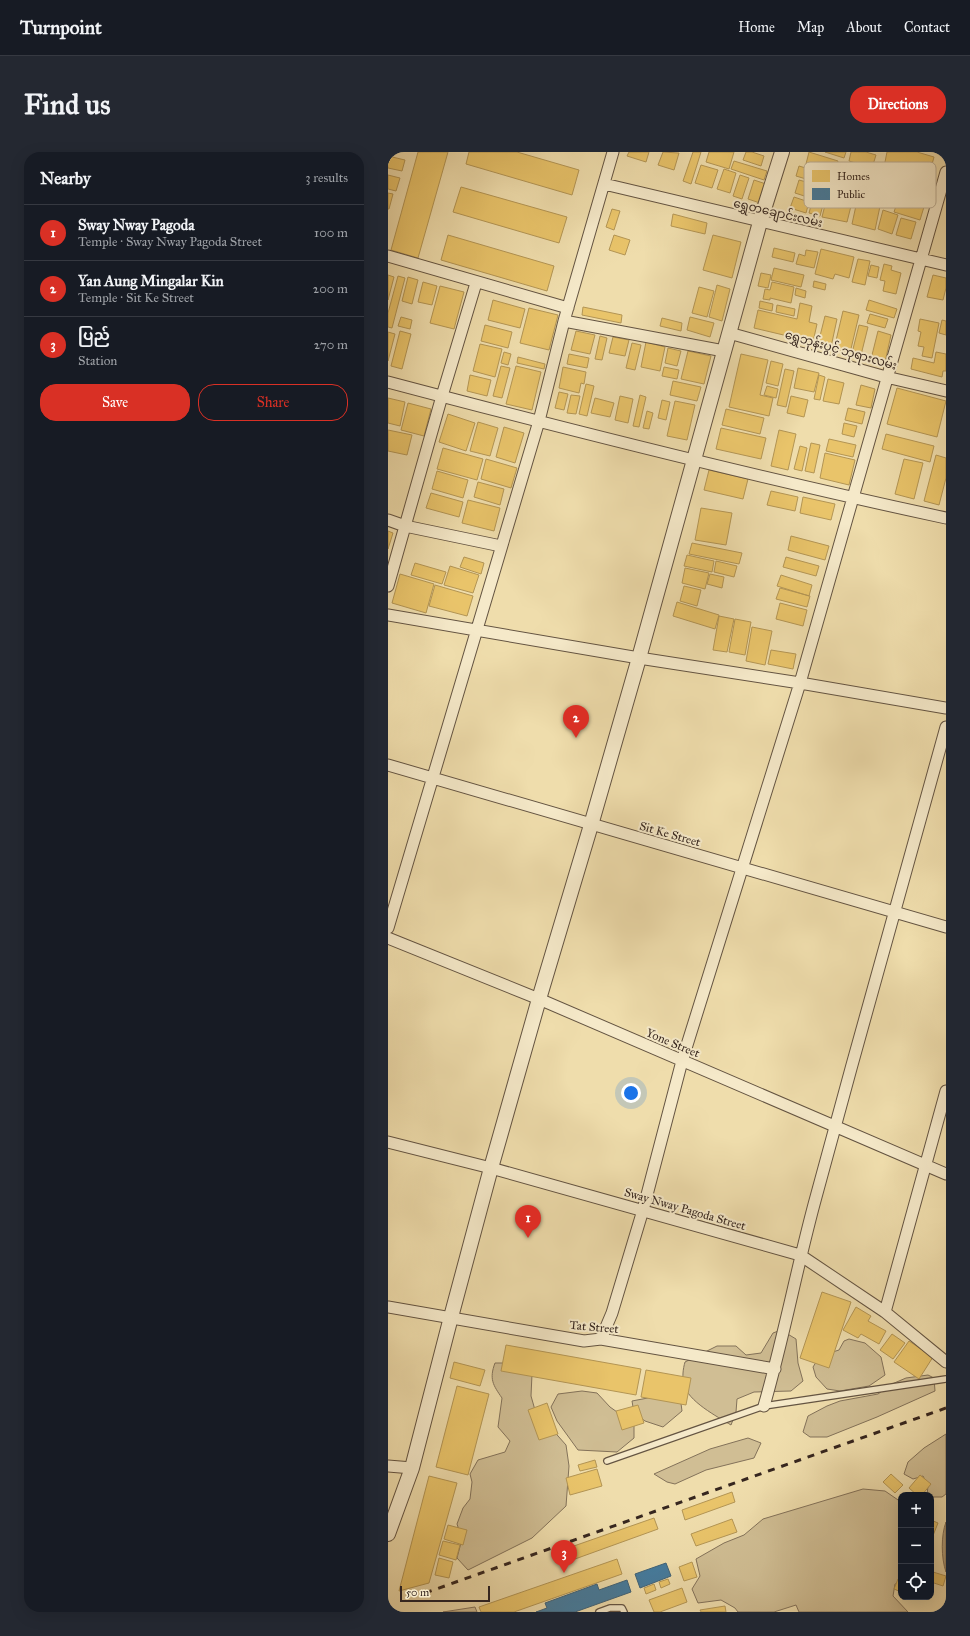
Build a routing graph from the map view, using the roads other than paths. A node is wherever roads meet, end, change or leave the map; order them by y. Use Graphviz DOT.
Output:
graph roads {
  1 [pos="613,152"];
  2 [pos="782,152"];
  3 [pos="946,172"];
  4 [pos="604,184"];
  5 [pos="936,207"];
  6 [pos="936,208"];
  7 [pos="760,222"];
  8 [pos="388,256"];
  9 [pos="921,260"];
  10 [pos="946,265"];
  11 [pos="476,282"];
  12 [pos="568,308"];
  13 [pos="564,321"];
  14 [pos="729,332"];
  15 [pos="724,351"];
  16 [pos="886,377"];
  17 [pos="388,382"];
  18 [pos="946,391"];
  19 [pos="442,396"];
  20 [pos="538,421"];
  21 [pos="694,460"];
  22 [pos="852,498"];
  23 [pos="946,518"];
  24 [pos="388,520"];
  25 [pos="406,526"];
  26 [pos="501,546"];
  27 [pos="388,586"];
  28 [pos="388,615"];
  29 [pos="475,630"];
  30 [pos="639,658"];
  31 [pos="800,683"];
  32 [pos="946,708"];
  33 [pos="946,727"];
  34 [pos="388,765"];
  35 [pos="432,778"];
  36 [pos="591,825"];
  37 [pos="741,868"];
  38 [pos="896,911"];
  39 [pos="946,927"];
  40 [pos="388,928"];
  41 [pos="388,938"];
  42 [pos="538,999"];
  43 [pos="682,1061"];
  44 [pos="946,1091"];
  45 [pos="835,1125"];
  46 [pos="388,1142"];
  47 [pos="925,1165"];
  48 [pos="491,1168"];
  49 [pos="946,1174"];
  50 [pos="643,1210"];
  51 [pos="800,1255"];
  52 [pos="388,1307"];
  53 [pos="885,1312"];
  54 [pos="451,1317"];
  55 [pos="601,1339"];
  56 [pos="946,1362"];
  57 [pos="775,1369"];
  58 [pos="946,1379"];
  59 [pos="764,1406"];
  60 [pos="608,1461"];
  61 [pos="388,1466"];
  62 [pos="412,1468"];
  63 [pos="388,1534"];
  64 [pos="599,1612"];
  65 [pos="624,1612"];
  1 -- 4 [label="street"];
  2 -- 7 [label="street"];
  3 -- 5 [label="street"];
  4 -- 7 [label="street, ရွှေတချောင်းလမ်း"];
  4 -- 12 [label="street"];
  6 -- 9 [label="street"];
  7 -- 9 [label="street, ရွှေတချောင်းလမ်း"];
  7 -- 14 [label="street"];
  8 -- 11 [label="street"];
  9 -- 10 [label="street, ရွှေတချောင်းလမ်း"];
  9 -- 16 [label="street"];
  11 -- 12 [label="street"];
  11 -- 19 [label="street"];
  12 -- 13 [label="street"];
  13 -- 15 [label="street"];
  13 -- 20 [label="street"];
  14 -- 15 [label="street"];
  14 -- 16 [label="street, ရွှေဘုန်းပွင့် ဘုရားလမ်း"];
  15 -- 21 [label="street"];
  16 -- 18 [label="street, ရွှေဘုန်းပွင့် ဘုရားလမ်း"];
  16 -- 22 [label="street"];
  17 -- 19 [label="street"];
  19 -- 20 [label="street"];
  19 -- 25 [label="street"];
  20 -- 21 [label="street"];
  20 -- 26 [label="street"];
  21 -- 22 [label="street"];
  21 -- 30 [label="street"];
  22 -- 23 [label="street"];
  22 -- 31 [label="street"];
  24 -- 25 [label="street"];
  25 -- 26 [label="street"];
  25 -- 27 [label="street"];
  26 -- 29 [label="street"];
  28 -- 29 [label="street"];
  29 -- 30 [label="street"];
  29 -- 35 [label="street"];
  30 -- 31 [label="street"];
  30 -- 36 [label="street"];
  31 -- 32 [label="street"];
  31 -- 37 [label="street"];
  33 -- 38 [label="street"];
  34 -- 35 [label="street, Sit Ke Street"];
  35 -- 36 [label="street, Sit Ke Street"];
  35 -- 40 [label="street"];
  36 -- 37 [label="street, Sit Ke Street"];
  36 -- 42 [label="street"];
  37 -- 38 [label="street, Sit Ke Street"];
  37 -- 43 [label="street"];
  38 -- 39 [label="street, Sit Ke Street"];
  38 -- 45 [label="street"];
  41 -- 42 [label="street, Yone Street"];
  42 -- 43 [label="street, Yone Street"];
  42 -- 48 [label="street"];
  43 -- 45 [label="street, Yone Street"];
  43 -- 50 [label="street"];
  44 -- 47 [label="street"];
  45 -- 47 [label="street, Yone Street"];
  45 -- 51 [label="street"];
  46 -- 48 [label="street, Sway Nway Pagoda Street"];
  47 -- 49 [label="street, Yone Street"];
  47 -- 53 [label="street"];
  48 -- 50 [label="street, Sway Nway Pagoda Street"];
  48 -- 54 [label="street"];
  50 -- 51 [label="street, Sway Nway Pagoda Street"];
  50 -- 55 [label="street"];
  51 -- 53 [label="street, Sway Nway Pagoda Street"];
  51 -- 57 [label="street"];
  52 -- 54 [label="street, Tat Street"];
  53 -- 56 [label="street, Sway Nway Pagoda Street"];
  54 -- 55 [label="street, Tat Street"];
  54 -- 62 [label="street"];
  55 -- 57 [label="street, Tat Street"];
  57 -- 59 [label="street"];
  58 -- 59 [label="lane"];
  59 -- 60 [label="lane"];
  61 -- 62 [label="street"];
  62 -- 63 [label="street"];
  64 -- 65 [label="lane"];
}
